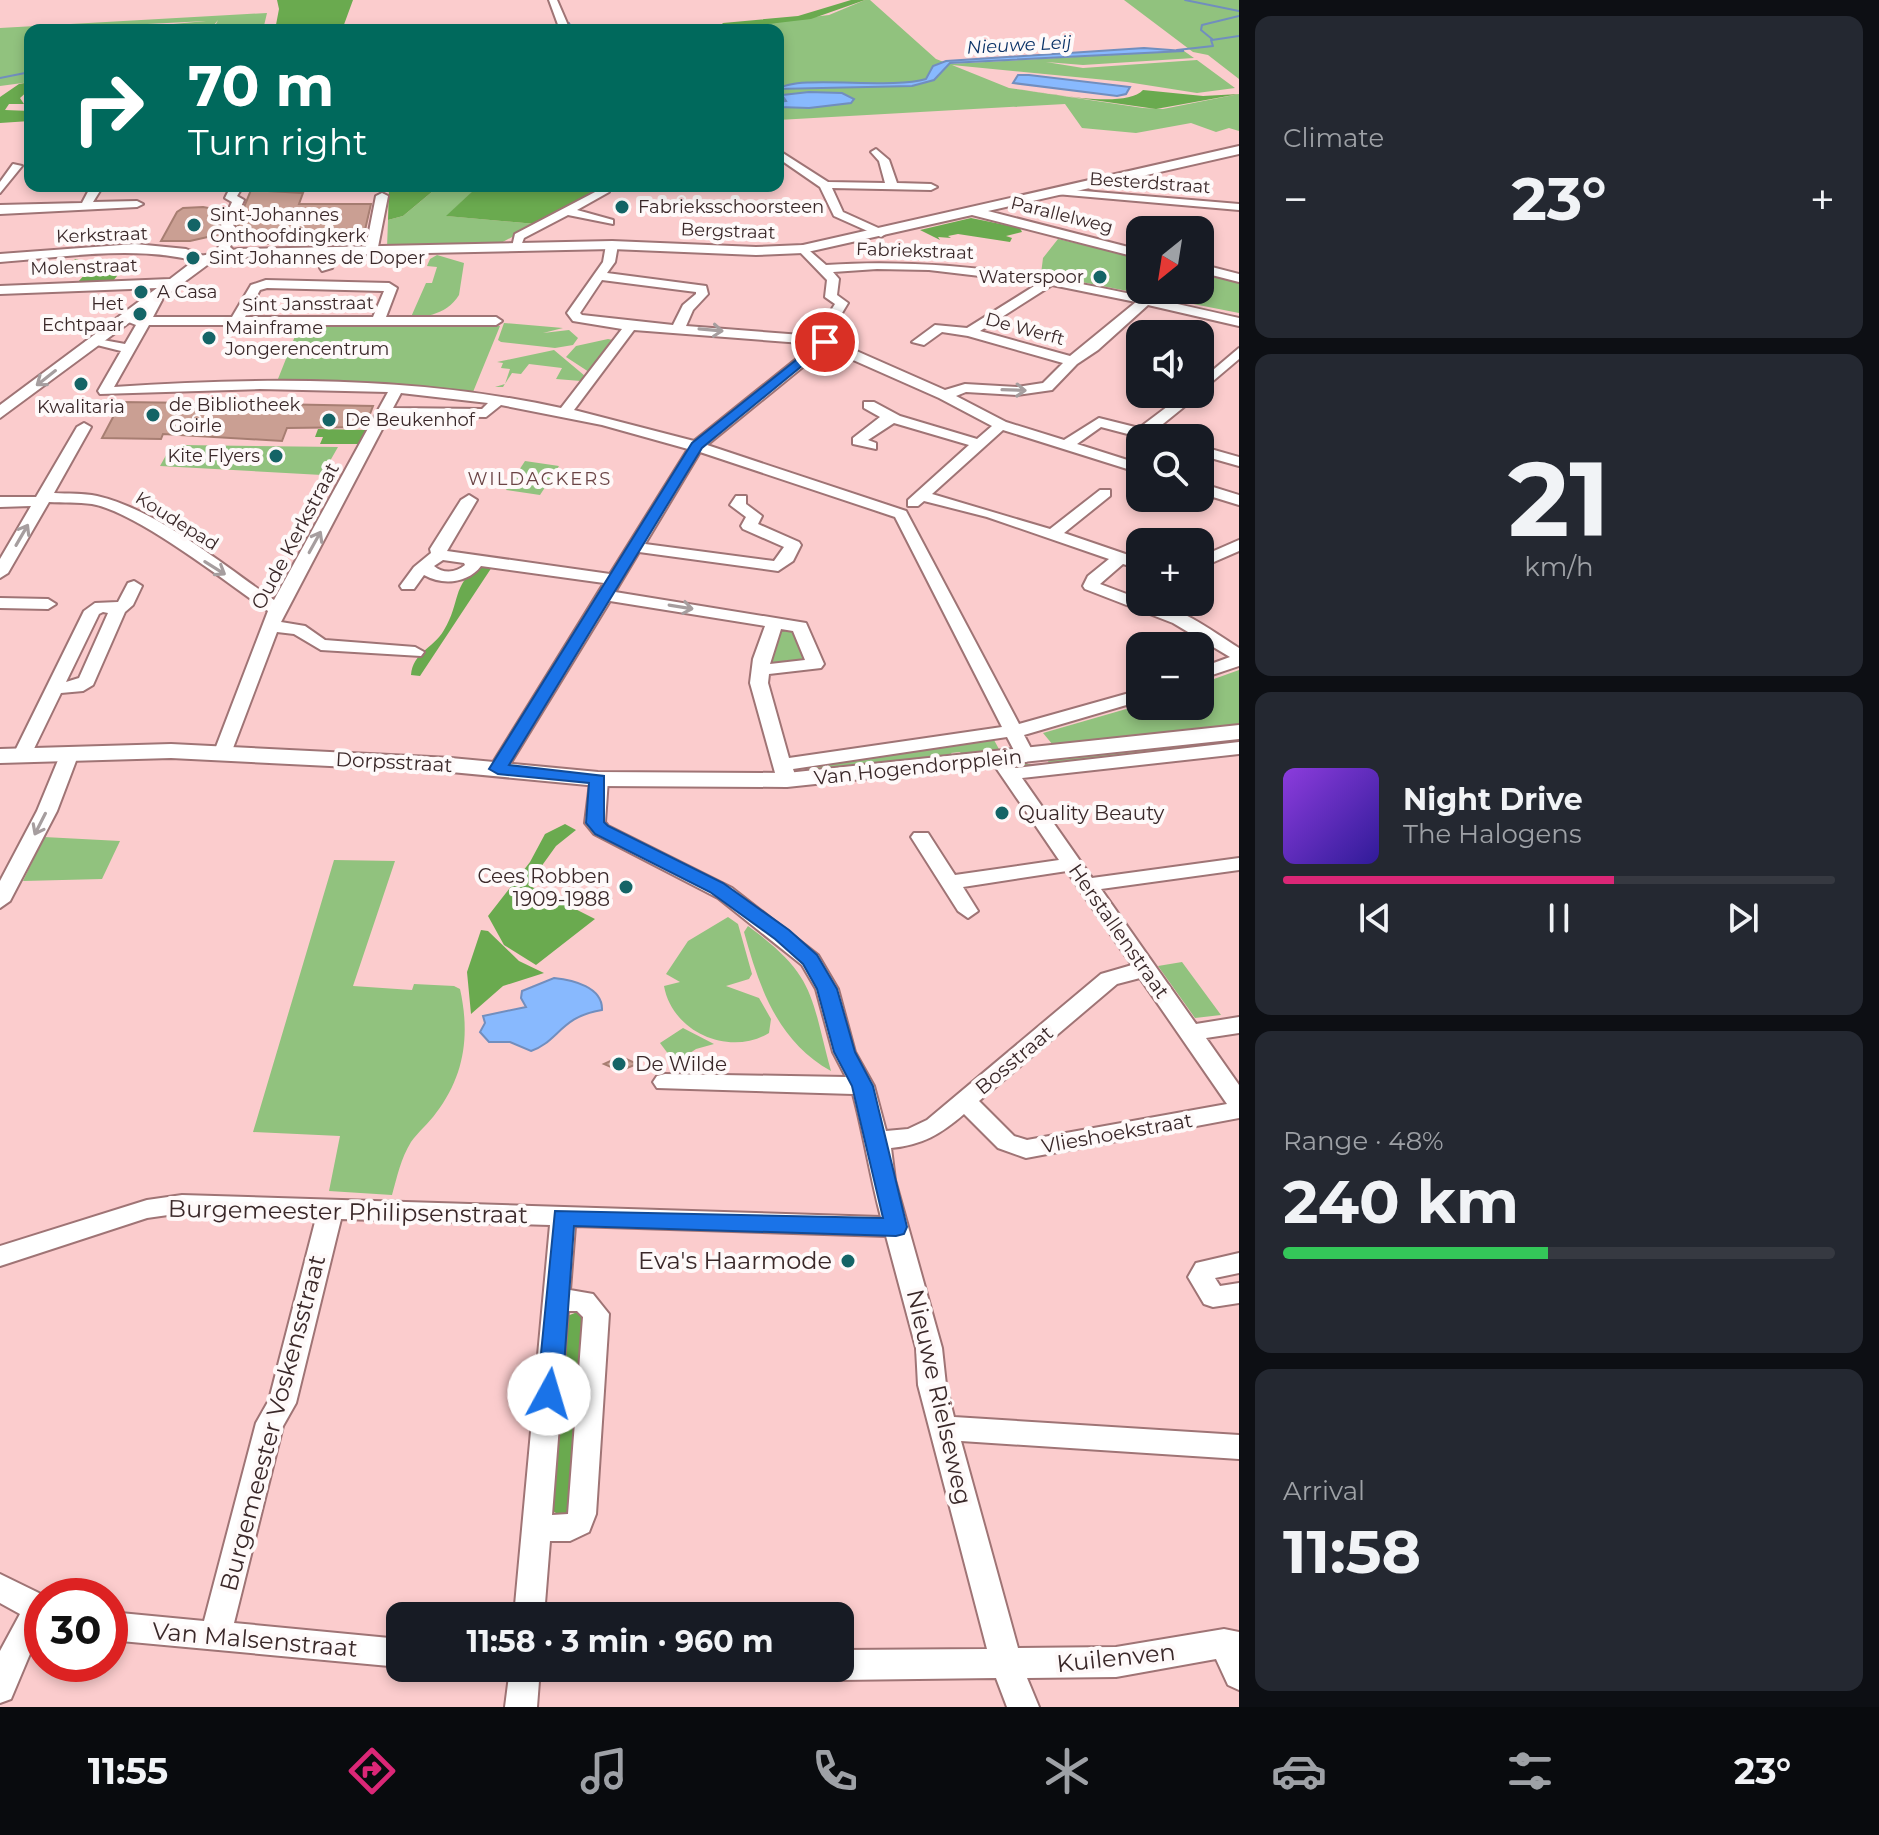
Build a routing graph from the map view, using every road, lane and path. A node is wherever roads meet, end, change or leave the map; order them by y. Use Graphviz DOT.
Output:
graph roads {
  1 [pos="553,0"];
  2 [pos="563,24"];
  3 [pos="1239,150"];
  4 [pos="876,152"];
  5 [pos="784,157"];
  6 [pos="17,166"];
  7 [pos="825,185"];
  8 [pos="892,186"];
  9 [pos="931,187"];
  10 [pos="0,190"];
  11 [pos="94,192"];
  12 [pos="234,192"];
  13 [pos="603,192"];
  14 [pos="1060,192"];
  15 [pos="382,196"];
  16 [pos="137,204"];
  17 [pos="85,207"];
  18 [pos="1239,207"];
  19 [pos="0,209"];
  20 [pos="566,211"];
  21 [pos="975,211"];
  22 [pos="609,222"];
  23 [pos="881,233"];
  24 [pos="612,245"];
  25 [pos="515,248"];
  26 [pos="803,249"];
  27 [pos="1126,251"];
  28 [pos="334,252"];
  29 [pos="371,252"];
  30 [pos="232,254"];
  31 [pos="0,258"];
  32 [pos="205,259"];
  33 [pos="824,269"];
  34 [pos="1214,272"];
  35 [pos="598,276"];
  36 [pos="1239,278"];
  37 [pos="1052,280"];
  38 [pos="170,283"];
  39 [pos="318,285"];
  40 [pos="0,290"];
  41 [pos="1126,295"];
  42 [pos="148,299"];
  43 [pos="1141,304"];
  44 [pos="1167,304"];
  45 [pos="121,320"];
  46 [pos="378,321"];
  47 [pos="496,321"];
  48 [pos="236,322"];
  49 [pos="1239,322"];
  50 [pos="143,323"];
  51 [pos="631,326"];
  52 [pos="679,327"];
  53 [pos="969,332"];
  54 [pos="822,341"];
  55 [pos="92,342"];
  56 [pos="919,342"];
  57 [pos="127,348"];
  58 [pos="1239,352"];
  59 [pos="1072,361"];
  60 [pos="1214,375"];
  61 [pos="397,388"];
  62 [pos="944,395"];
  63 [pos="498,400"];
  64 [pos="869,405"];
  65 [pos="1175,408"];
  66 [pos="565,412"];
  67 [pos="0,413"];
  68 [pos="382,419"];
  69 [pos="895,419"];
  70 [pos="1154,424"];
  71 [pos="1001,425"];
  72 [pos="84,427"];
  73 [pos="1126,429"];
  74 [pos="841,438"];
  75 [pos="980,444"];
  76 [pos="697,446"];
  77 [pos="1066,446"];
  78 [pos="1214,454"];
  79 [pos="1239,462"];
  80 [pos="1126,465"];
  81 [pos="1214,492"];
  82 [pos="1105,493"];
  83 [pos="921,496"];
  84 [pos="42,499"];
  85 [pos="741,499"];
  86 [pos="469,500"];
  87 [pos="1239,500"];
  88 [pos="0,502"];
  89 [pos="901,514"];
  90 [pos="1052,535"];
  91 [pos="1239,545"];
  92 [pos="634,547"];
  93 [pos="440,555"];
  94 [pos="1214,557"];
  95 [pos="1120,558"];
  96 [pos="471,559"];
  97 [pos="1126,560"];
  98 [pos="426,569"];
  99 [pos="0,573"];
  100 [pos="134,586"];
  101 [pos="408,586"];
  102 [pos="609,587"];
  103 [pos="0,603"];
  104 [pos="48,604"];
  105 [pos="118,609"];
  106 [pos="274,618"];
  107 [pos="775,623"];
  108 [pos="415,652"];
  109 [pos="1239,657"];
  110 [pos="1214,668"];
  111 [pos="761,670"];
  112 [pos="55,688"];
  113 [pos="1126,699"];
  114 [pos="1013,731"];
  115 [pos="1239,732"];
  116 [pos="1239,748"];
  117 [pos="223,752"];
  118 [pos="70,753"];
  119 [pos="11,755"];
  120 [pos="1026,756"];
  121 [pos="1004,767"];
  122 [pos="498,769"];
  123 [pos="784,773"];
  124 [pos="598,779"];
  125 [pos="921,837"];
  126 [pos="1072,864"];
  127 [pos="1239,864"];
  128 [pos="950,882"];
  129 [pos="1086,885"];
  130 [pos="0,901"];
  131 [pos="968,911"];
  132 [pos="1145,969"];
  133 [pos="1239,1025"];
  134 [pos="1190,1033"];
  135 [pos="665,1082"];
  136 [pos="862,1086"];
  137 [pos="965,1101"];
  138 [pos="1239,1103"];
  139 [pos="1239,1110"];
  140 [pos="877,1141"];
  141 [pos="331,1209"];
  142 [pos="563,1217"];
  143 [pos="896,1227"];
  144 [pos="0,1256"];
  145 [pos="1239,1263"];
  146 [pos="1239,1293"];
  147 [pos="558,1300"];
  148 [pos="945,1428"];
  149 [pos="1239,1447"];
  150 [pos="538,1528"];
  151 [pos="0,1588"];
  152 [pos="24,1601"];
  153 [pos="530,1602"];
  154 [pos="128,1628"];
  155 [pos="24,1635"];
  156 [pos="215,1637"];
  157 [pos="1232,1644"];
  158 [pos="386,1652"];
  159 [pos="854,1665"];
  160 [pos="1007,1666"];
  161 [pos="1239,1675"];
  162 [pos="524,1682"];
  163 [pos="0,1688"];
  164 [pos="521,1707"];
  165 [pos="1023,1707"];
  1 -- 2 [label="street"];
  3 -- 14 [label="street, Bergstraat"];
  4 -- 8 [label="street"];
  5 -- 7 [label="street"];
  6 -- 10 [label="street"];
  7 -- 8 [label="street"];
  7 -- 23 [label="street"];
  8 -- 9 [label="street"];
  11 -- 17 [label="street"];
  12 -- 30 [label="street"];
  13 -- 20 [label="street"];
  14 -- 18 [label="street, Besterdstraat"];
  14 -- 21 [label="street, Bergstraat"];
  15 -- 29 [label="street"];
  16 -- 17 [label="street"];
  17 -- 19 [label="street"];
  20 -- 22 [label="street"];
  20 -- 25 [label="street"];
  21 -- 23 [label="street, Bergstraat"];
  21 -- 27 [label="street, Parallelweg"];
  23 -- 26 [label="street, Bergstraat"];
  24 -- 25 [label="street, Bergstraat"];
  24 -- 26 [label="street, Bergstraat"];
  24 -- 35 [label="street"];
  25 -- 29 [label="street, Bergstraat"];
  26 -- 33 [label="street"];
  28 -- 29 [label="street, Bergstraat"];
  28 -- 30 [label="street, Bergstraat"];
  28 -- 39 [label="street"];
  30 -- 32 [label="street, Bergstraat"];
  31 -- 32 [label="street, Kerkstraat"];
  32 -- 38 [label="street"];
  33 -- 37 [label="street, Fabriekstraat"];
  33 -- 54 [label="street"];
  34 -- 36 [label="street"];
  35 -- 51 [label="street"];
  35 -- 52 [label="street"];
  37 -- 41 [label="street, Fabriekstraat"];
  37 -- 53 [label="street, De Werft"];
  38 -- 40 [label="street, Molenstraat"];
  38 -- 42 [label="street"];
  39 -- 46 [label="street"];
  39 -- 48 [label="street"];
  42 -- 45 [label="street"];
  42 -- 50 [label="street"];
  43 -- 59 [label="street"];
  44 -- 49 [label="street, Fabriekstraat"];
  45 -- 50 [label="street, Sint Jansstraat"];
  45 -- 55 [label="street"];
  46 -- 47 [label="street, Sint Jansstraat"];
  46 -- 48 [label="street, Sint Jansstraat"];
  48 -- 50 [label="street, Sint Jansstraat"];
  50 -- 57 [label="street"];
  51 -- 52 [label="street"];
  51 -- 66 [label="street"];
  52 -- 54 [label="street, one-way"];
  53 -- 56 [label="street, De Werft"];
  53 -- 59 [label="street, De Werft"];
  54 -- 62 [label="street"];
  54 -- 76 [label="street"];
  55 -- 57 [label="street"];
  55 -- 67 [label="street, one-way"];
  57 -- 61 [label="street"];
  58 -- 60 [label="street"];
  62 -- 59 [label="street, one-way"];
  61 -- 63 [label="street"];
  61 -- 68 [label="street, Oude Kerkstraat"];
  62 -- 71 [label="street"];
  63 -- 66 [label="street"];
  63 -- 68 [label="street"];
  64 -- 69 [label="street"];
  65 -- 70 [label="street"];
  66 -- 76 [label="street"];
  106 -- 68 [label="street, Oude Kerkstraat, one-way"];
  69 -- 74 [label="street"];
  69 -- 75 [label="street"];
  71 -- 75 [label="street"];
  71 -- 77 [label="street"];
  72 -- 84 [label="street"];
  73 -- 77 [label="street"];
  75 -- 83 [label="street"];
  76 -- 89 [label="street"];
  76 -- 92 [label="street"];
  77 -- 80 [label="street"];
  78 -- 79 [label="street"];
  81 -- 87 [label="street"];
  82 -- 90 [label="street"];
  83 -- 89 [label="street"];
  83 -- 90 [label="street"];
  84 -- 88 [label="street, Koudepad"];
  99 -- 84 [label="street, one-way"];
  84 -- 106 [label="street, Koudepad, one-way"];
  85 -- 92 [label="street"];
  86 -- 93 [label="street"];
  89 -- 114 [label="street"];
  90 -- 95 [label="street"];
  91 -- 94 [label="street"];
  92 -- 102 [label="street"];
  93 -- 96 [label="street"];
  93 -- 98 [label="street"];
  95 -- 97 [label="street"];
  95 -- 109 [label="street"];
  96 -- 98 [label="street"];
  96 -- 102 [label="street"];
  98 -- 101 [label="street"];
  100 -- 105 [label="street"];
  102 -- 107 [label="street, one-way"];
  102 -- 122 [label="street"];
  103 -- 104 [label="street"];
  105 -- 112 [label="street"];
  105 -- 112 [label="street"];
  106 -- 108 [label="street, Koudepad"];
  106 -- 117 [label="street, Oude Kerkstraat"];
  107 -- 111 [label="street"];
  107 -- 111 [label="street"];
  109 -- 110 [label="street"];
  111 -- 123 [label="street"];
  112 -- 119 [label="street"];
  113 -- 114 [label="street, Van Hogendorpplein"];
  114 -- 120 [label="street"];
  114 -- 123 [label="street, Van Hogendorpplein"];
  115 -- 120 [label="street, Van Hogendorpplein"];
  116 -- 121 [label="street, Van Hogendorpplein"];
  117 -- 118 [label="street, Dorpsstraat"];
  117 -- 122 [label="street, Dorpsstraat"];
  118 -- 119 [label="street, Dorpsstraat"];
  118 -- 130 [label="street, one-way"];
  120 -- 121 [label="street, Van Hogendorpplein"];
  121 -- 123 [label="street, Van Hogendorpplein"];
  121 -- 126 [label="street, Herstallenstraat"];
  122 -- 124 [label="street, Dorpsstraat"];
  123 -- 124 [label="street, Dorpsstraat"];
  124 -- 136 [label="street, Nieuwe Rielseweg"];
  125 -- 128 [label="street"];
  126 -- 128 [label="street"];
  126 -- 129 [label="street, Herstallenstraat"];
  127 -- 129 [label="street"];
  128 -- 131 [label="street"];
  129 -- 132 [label="street, Herstallenstraat"];
  132 -- 134 [label="street, Herstallenstraat"];
  132 -- 137 [label="street, Bosstraat"];
  133 -- 134 [label="street"];
  134 -- 138 [label="street, Herstallenstraat"];
  135 -- 136 [label="street"];
  136 -- 140 [label="street, Nieuwe Rielseweg"];
  137 -- 139 [label="street, Vlieshoekstraat"];
  137 -- 140 [label="street, Bosstraat"];
  140 -- 143 [label="street, Nieuwe Rielseweg"];
  141 -- 142 [label="street, Burgemeester Philipsenstraat"];
  141 -- 144 [label="street, Burgemeester Philipsenstraat"];
  141 -- 156 [label="street, Burgemeester Voskensstraat"];
  142 -- 143 [label="street, Burgemeester Philipsenstraat"];
  142 -- 147 [label="street"];
  143 -- 148 [label="street, Nieuwe Rielseweg"];
  145 -- 146 [label="street"];
  147 -- 150 [label="street"];
  147 -- 150 [label="street"];
  148 -- 149 [label="street"];
  148 -- 160 [label="street, Nieuwe Rielseweg"];
  150 -- 153 [label="street"];
  151 -- 152 [label="street"];
  154 -- 156 [label="street, Van Malsenstraat"];
  155 -- 163 [label="street"];
  156 -- 158 [label="street, Van Malsenstraat"];
  157 -- 160 [label="street, Kuilenven"];
  157 -- 161 [label="street, Kuilenven"];
  159 -- 160 [label="street"];
  160 -- 165 [label="street, Nieuwe Rielseweg"];
  162 -- 164 [label="street"];
}
